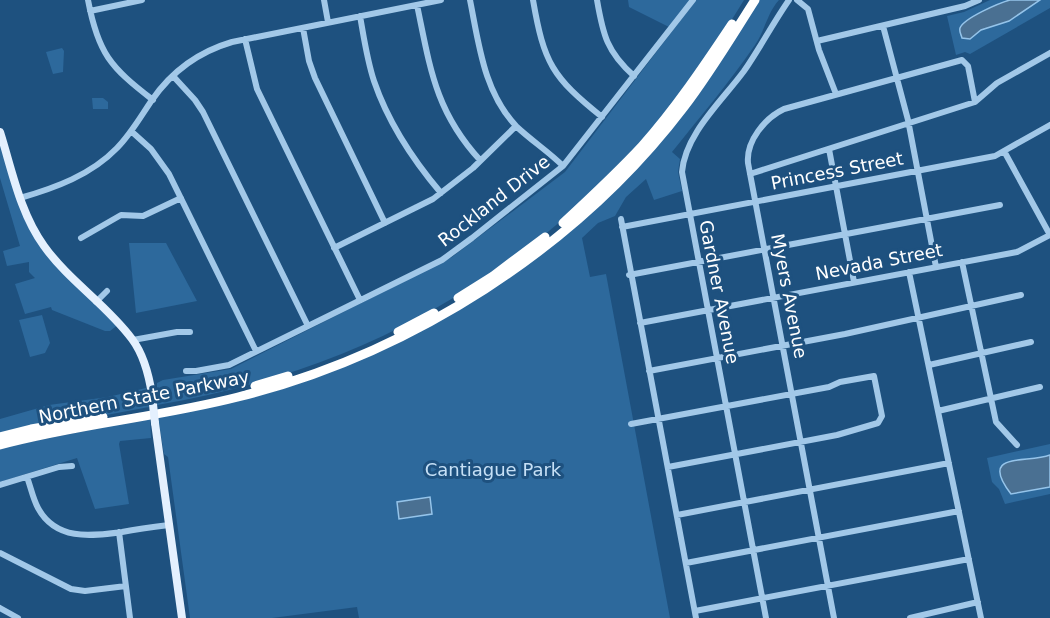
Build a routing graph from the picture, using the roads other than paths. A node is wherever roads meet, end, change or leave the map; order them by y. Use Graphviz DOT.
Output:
graph roads {
  1 [pos="88,0"];
  2 [pos="142,0"];
  3 [pos="324,0"];
  4 [pos="441,0"];
  5 [pos="470,0"];
  6 [pos="532,0"];
  7 [pos="597,0"];
  8 [pos="693,0"];
  9 [pos="748,0"];
  10 [pos="755,0"];
  11 [pos="789,0"];
  12 [pos="797,0"];
  13 [pos="979,0"];
  14 [pos="964,3"];
  15 [pos="417,5"];
  16 [pos="90,11"];
  17 [pos="360,16"];
  18 [pos="328,22"];
  19 [pos="883,26"];
  20 [pos="303,28"];
  21 [pos="245,39"];
  22 [pos="817,41"];
  23 [pos="1050,53"];
  24 [pos="173,76"];
  25 [pos="634,76"];
  26 [pos="897,78"];
  27 [pos="836,94"];
  28 [pos="153,100"];
  29 [pos="975,102"];
  30 [pos="602,117"];
  31 [pos="908,124"];
  32 [pos="516,126"];
  33 [pos="1048,126"];
  34 [pos="131,131"];
  35 [pos="0,132"];
  36 [pos="1050,136"];
  37 [pos="829,149"];
  38 [pos="1005,150"];
  39 [pos="480,160"];
  40 [pos="563,166"];
  41 [pos="918,171"];
  42 [pos="750,174"];
  43 [pos="836,186"];
  44 [pos="441,193"];
  45 [pos="20,198"];
  46 [pos="181,198"];
  47 [pos="755,202"];
  48 [pos="1000,205"];
  49 [pos="689,214"];
  50 [pos="621,219"];
  51 [pos="927,219"];
  52 [pos="385,223"];
  53 [pos="622,227"];
  54 [pos="845,234"];
  55 [pos="1050,235"];
  56 [pos="81,238"];
  57 [pos="334,248"];
  58 [pos="765,250"];
  59 [pos="698,262"];
  60 [pos="962,262"];
  61 [pos="936,267"];
  62 [pos="909,272"];
  63 [pos="629,275"];
  64 [pos="494,279"];
  65 [pos="854,282"];
  66 [pos="478,290"];
  67 [pos="107,291"];
  68 [pos="1021,295"];
  69 [pos="774,297"];
  70 [pos="360,300"];
  71 [pos="96,302"];
  72 [pos="971,307"];
  73 [pos="708,310"];
  74 [pos="919,319"];
  75 [pos="640,323"];
  76 [pos="308,326"];
  77 [pos="190,332"];
  78 [pos="133,340"];
  79 [pos="1031,342"];
  80 [pos="783,345"];
  81 [pos="256,351"];
  82 [pos="981,353"];
  83 [pos="717,358"];
  84 [pos="928,365"];
  85 [pos="186,371"];
  86 [pos="650,371"];
  87 [pos="1040,387"];
  88 [pos="792,393"];
  89 [pos="991,399"];
  90 [pos="726,406"];
  91 [pos="938,411"];
  92 [pos="658,419"];
  93 [pos="631,424"];
  94 [pos="0,437"];
  95 [pos="801,441"];
  96 [pos="0,445"];
  97 [pos="1017,445"];
  98 [pos="735,454"];
  99 [pos="949,463"];
  100 [pos="72,466"];
  101 [pos="668,467"];
  102 [pos="27,477"];
  103 [pos="0,485"];
  104 [pos="810,489"];
  105 [pos="744,502"];
  106 [pos="959,511"];
  107 [pos="677,515"];
  108 [pos="169,525"];
  109 [pos="119,532"];
  110 [pos="819,537"];
  111 [pos="753,550"];
  112 [pos="0,553"];
  113 [pos="969,559"];
  114 [pos="686,562"];
  115 [pos="828,585"];
  116 [pos="126,586"];
  117 [pos="762,598"];
  118 [pos="978,602"];
  119 [pos="0,608"];
  120 [pos="696,614"];
  121 [pos="18,618"];
  122 [pos="130,618"];
  123 [pos="182,618"];
  124 [pos="766,618"];
  125 [pos="834,618"];
  126 [pos="910,618"];
  127 [pos="981,618"];
  1 -- 16 [label="street"];
  2 -- 16 [label="street"];
  3 -- 18 [label="street"];
  4 -- 15 [label="street"];
  5 -- 32 [label="street"];
  6 -- 30 [label="street"];
  7 -- 25 [label="street"];
  8 -- 25 [label="street, Rockland Drive"];
  9 -- 64 [label="highway, Northern State Parkway"];
  10 -- 64 [label="highway, Northern State Parkway"];
  11 -- 49 [label="street, Gardner Avenue"];
  12 -- 22 [label="street"];
  13 -- 14 [label="street"];
  14 -- 19 [label="street"];
  15 -- 17 [label="street"];
  15 -- 39 [label="street"];
  16 -- 28 [label="street"];
  17 -- 18 [label="street"];
  17 -- 44 [label="street"];
  18 -- 20 [label="street"];
  19 -- 22 [label="street"];
  19 -- 26 [label="street"];
  20 -- 21 [label="street"];
  20 -- 52 [label="street"];
  21 -- 24 [label="street"];
  21 -- 57 [label="street"];
  22 -- 27 [label="street"];
  23 -- 29 [label="street"];
  24 -- 28 [label="street"];
  24 -- 76 [label="street"];
  25 -- 30 [label="street, Rockland Drive"];
  26 -- 27 [label="street, Myers Avenue"];
  26 -- 29 [label="street, Myers Avenue"];
  26 -- 31 [label="street"];
  27 -- 42 [label="street, Myers Avenue"];
  28 -- 34 [label="street"];
  29 -- 31 [label="street"];
  30 -- 40 [label="street, Rockland Drive"];
  31 -- 37 [label="street"];
  31 -- 41 [label="street"];
  32 -- 39 [label="street"];
  32 -- 40 [label="street"];
  33 -- 36 [label="street"];
  33 -- 38 [label="street, Princess Street"];
  34 -- 45 [label="street"];
  34 -- 46 [label="street"];
  35 -- 45 [label="main road"];
  37 -- 42 [label="street"];
  37 -- 43 [label="street"];
  38 -- 41 [label="street, Princess Street"];
  38 -- 55 [label="street"];
  39 -- 44 [label="street"];
  40 -- 70 [label="street, Rockland Drive"];
  41 -- 43 [label="street, Princess Street"];
  41 -- 51 [label="street"];
  42 -- 47 [label="street, Myers Avenue"];
  43 -- 47 [label="street, Princess Street"];
  43 -- 54 [label="street"];
  44 -- 52 [label="street"];
  45 -- 71 [label="main road"];
  46 -- 56 [label="street"];
  46 -- 81 [label="street"];
  47 -- 49 [label="street, Princess Street"];
  47 -- 58 [label="street, Myers Avenue"];
  48 -- 51 [label="street"];
  49 -- 53 [label="street, Princess Street"];
  49 -- 59 [label="street, Gardner Avenue"];
  50 -- 53 [label="street"];
  51 -- 54 [label="street"];
  51 -- 61 [label="street"];
  52 -- 57 [label="street"];
  53 -- 63 [label="street"];
  54 -- 58 [label="street"];
  54 -- 65 [label="street"];
  55 -- 60 [label="street, Nevada Street"];
  57 -- 70 [label="street"];
  58 -- 59 [label="street"];
  58 -- 69 [label="street, Myers Avenue"];
  59 -- 63 [label="street"];
  59 -- 73 [label="street, Gardner Avenue"];
  60 -- 61 [label="street, Nevada Street"];
  60 -- 72 [label="street"];
  61 -- 62 [label="street, Nevada Street"];
  62 -- 65 [label="street, Nevada Street"];
  62 -- 74 [label="street"];
  63 -- 75 [label="street"];
  64 -- 66 [label="highway, Northern State Parkway"];
  65 -- 69 [label="street, Nevada Street"];
  66 -- 94 [label="highway, Northern State Parkway"];
  66 -- 96 [label="highway, Northern State Parkway"];
  67 -- 71 [label="street"];
  68 -- 72 [label="street"];
  69 -- 73 [label="street, Nevada Street"];
  69 -- 80 [label="street, Myers Avenue"];
  70 -- 76 [label="street, Rockland Drive"];
  71 -- 78 [label="main road"];
  72 -- 74 [label="street"];
  72 -- 82 [label="street"];
  73 -- 75 [label="street, Nevada Street"];
  73 -- 83 [label="street, Gardner Avenue"];
  74 -- 80 [label="street"];
  74 -- 84 [label="street"];
  75 -- 86 [label="street"];
  76 -- 81 [label="street, Rockland Drive"];
  77 -- 78 [label="street"];
  78 -- 108 [label="main road, bridge"];
  79 -- 82 [label="street"];
  80 -- 83 [label="street"];
  80 -- 88 [label="street, Myers Avenue"];
  81 -- 85 [label="street, Rockland Drive"];
  82 -- 84 [label="street"];
  82 -- 89 [label="street"];
  83 -- 86 [label="street"];
  83 -- 90 [label="street, Gardner Avenue"];
  84 -- 91 [label="street"];
  86 -- 92 [label="street"];
  87 -- 89 [label="street"];
  88 -- 90 [label="street"];
  88 -- 95 [label="street, Myers Avenue"];
  88 -- 95 [label="street"];
  89 -- 91 [label="street"];
  89 -- 97 [label="street"];
  90 -- 92 [label="street"];
  90 -- 98 [label="street, Gardner Avenue"];
  91 -- 99 [label="street"];
  92 -- 93 [label="street"];
  92 -- 101 [label="street"];
  95 -- 98 [label="street"];
  95 -- 104 [label="street, Myers Avenue"];
  98 -- 101 [label="street"];
  98 -- 105 [label="street, Gardner Avenue"];
  99 -- 104 [label="street"];
  99 -- 106 [label="street"];
  100 -- 102 [label="street"];
  101 -- 107 [label="street"];
  102 -- 103 [label="street"];
  102 -- 109 [label="street"];
  104 -- 105 [label="street"];
  104 -- 110 [label="street, Myers Avenue"];
  105 -- 107 [label="street"];
  105 -- 111 [label="street, Gardner Avenue"];
  106 -- 110 [label="street"];
  106 -- 113 [label="street"];
  107 -- 114 [label="street"];
  108 -- 109 [label="street"];
  108 -- 123 [label="main road"];
  109 -- 116 [label="street"];
  110 -- 111 [label="street"];
  110 -- 115 [label="street, Myers Avenue"];
  111 -- 114 [label="street"];
  111 -- 117 [label="street, Gardner Avenue"];
  112 -- 116 [label="street"];
  113 -- 115 [label="street"];
  113 -- 118 [label="street"];
  114 -- 120 [label="street"];
  115 -- 117 [label="street"];
  115 -- 125 [label="street, Myers Avenue"];
  116 -- 122 [label="street"];
  117 -- 120 [label="street"];
  117 -- 124 [label="street, Gardner Avenue"];
  118 -- 126 [label="street"];
  118 -- 127 [label="street"];
  119 -- 121 [label="street"];
}
